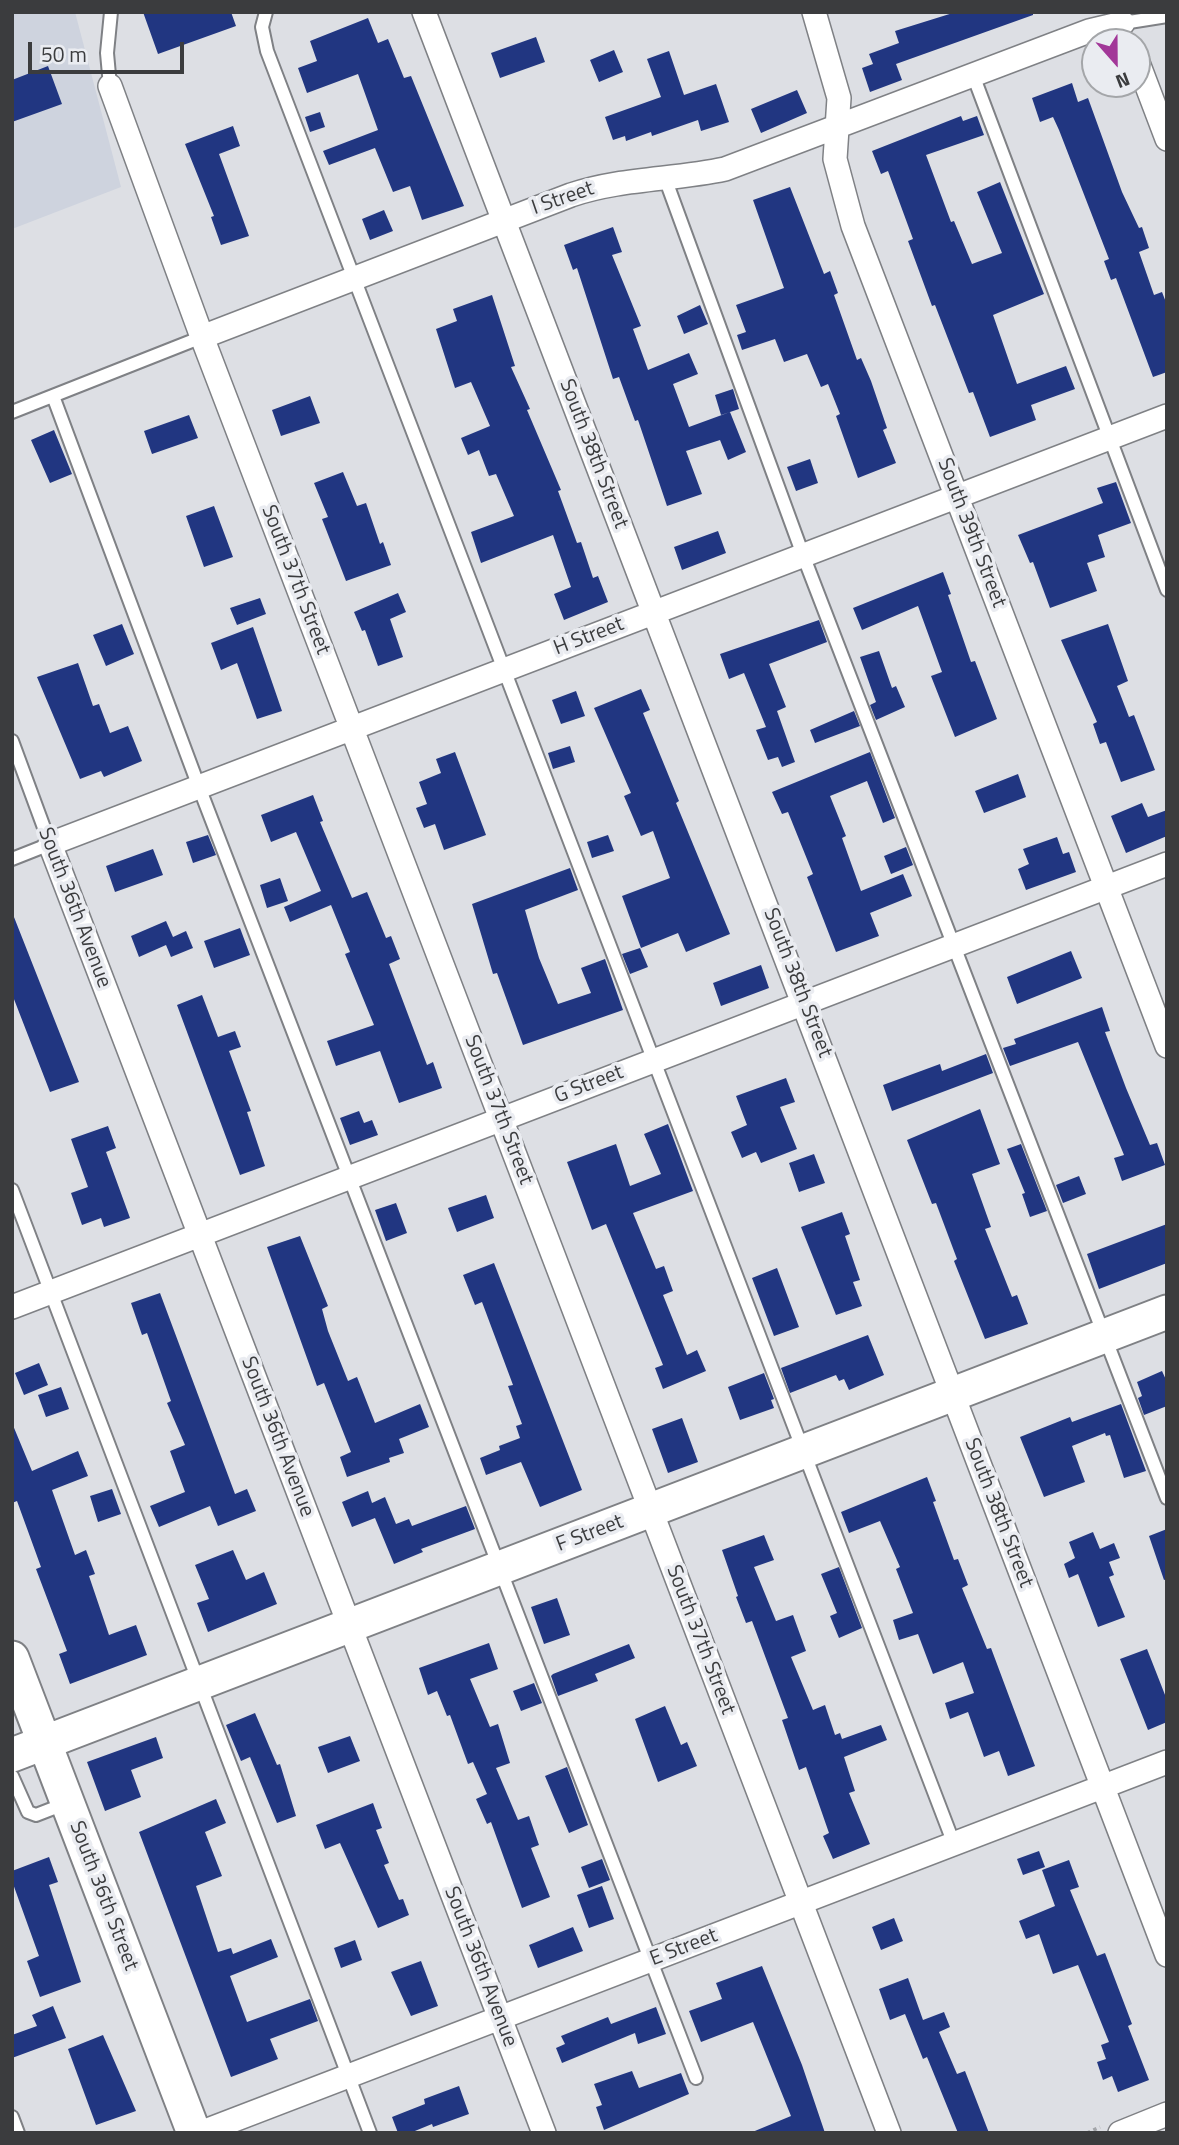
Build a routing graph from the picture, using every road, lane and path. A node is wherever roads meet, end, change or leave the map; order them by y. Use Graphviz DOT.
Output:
graph roads {
  1 [pos="111,12"];
  2 [pos="265,12"];
  3 [pos="424,12"];
  4 [pos="814,12"];
  5 [pos="1167,16"];
  6 [pos="1125,26"];
  7 [pos="973,75"];
  8 [pos="110,86"];
  9 [pos="1151,97"];
  10 [pos="837,127"];
  11 [pos="1167,139"];
  12 [pos="665,178"];
  13 [pos="504,221"];
  14 [pos="353,279"];
  15 [pos="202,337"];
  16 [pos="53,396"];
  17 [pos="12,412"];
  18 [pos="1167,415"];
  19 [pos="1109,438"];
  20 [pos="956,496"];
  21 [pos="803,555"];
  22 [pos="1167,590"];
  23 [pos="654,612"];
  24 [pos="503,670"];
  25 [pos="352,728"];
  26 [pos="12,741"];
  27 [pos="199,787"];
  28 [pos="50,844"];
  29 [pos="12,859"];
  30 [pos="1167,864"];
  31 [pos="1106,887"];
  32 [pos="953,946"];
  33 [pos="804,1003"];
  34 [pos="1167,1046"];
  35 [pos="654,1060"];
  36 [pos="502,1119"];
  37 [pos="348,1177"];
  38 [pos="12,1190"];
  39 [pos="200,1235"];
  40 [pos="51,1292"];
  41 [pos="12,1307"];
  42 [pos="1167,1312"];
  43 [pos="1105,1336"];
  44 [pos="953,1394"];
  45 [pos="802,1452"];
  46 [pos="1167,1498"];
  47 [pos="651,1510"];
  48 [pos="500,1568"];
  49 [pos="349,1626"];
  50 [pos="12,1658"];
  51 [pos="200,1683"];
  52 [pos="44,1743"];
  53 [pos="12,1755"];
  54 [pos="1167,1762"];
  55 [pos="12,1776"];
  56 [pos="1102,1786"];
  57 [pos="68,1803"];
  58 [pos="954,1844"];
  59 [pos="801,1903"];
  60 [pos="1167,1955"];
  61 [pos="651,1961"];
  62 [pos="500,2018"];
  63 [pos="348,2077"];
  64 [pos="696,2078"];
  65 [pos="1167,2114"];
  66 [pos="12,2117"];
  67 [pos="18,2133"];
  68 [pos="194,2133"];
  69 [pos="200,2133"];
  70 [pos="370,2133"];
  71 [pos="544,2133"];
  72 [pos="889,2133"];
  73 [pos="1120,2133"];
  1 -- 8 [label="lane"];
  2 -- 14 [label="lane"];
  3 -- 13 [label="street, South 38th Street"];
  4 -- 10 [label="street, South 39th Street"];
  5 -- 6 [label="lane"];
  6 -- 7 [label="street, I Street"];
  7 -- 10 [label="street, I Street"];
  7 -- 19 [label="lane"];
  8 -- 15 [label="street, South 37th Street"];
  9 -- 11 [label="street"];
  10 -- 12 [label="street, I Street"];
  10 -- 20 [label="street, South 39th Street"];
  12 -- 13 [label="street, I Street"];
  12 -- 21 [label="lane"];
  13 -- 14 [label="street, I Street"];
  13 -- 23 [label="street, South 38th Street"];
  14 -- 15 [label="street, I Street"];
  14 -- 24 [label="lane"];
  15 -- 16 [label="lane, I Street"];
  15 -- 25 [label="street, South 37th Street"];
  16 -- 17 [label="lane, I Street"];
  16 -- 27 [label="lane"];
  18 -- 19 [label="street, H Street"];
  19 -- 20 [label="street, H Street"];
  19 -- 22 [label="lane"];
  20 -- 21 [label="street, H Street"];
  20 -- 31 [label="street, South 39th Street"];
  21 -- 23 [label="street, H Street"];
  21 -- 32 [label="lane"];
  23 -- 24 [label="street, H Street"];
  23 -- 33 [label="street, South 38th Street"];
  24 -- 25 [label="street, H Street"];
  24 -- 35 [label="lane"];
  25 -- 27 [label="street, H Street"];
  25 -- 36 [label="street, South 37th Street"];
  26 -- 28 [label="lane, South 36th Avenue"];
  27 -- 28 [label="street, H Street"];
  27 -- 37 [label="lane"];
  28 -- 29 [label="lane, H Street"];
  28 -- 39 [label="street, South 36th Avenue"];
  30 -- 31 [label="street, G Street"];
  31 -- 32 [label="street, G Street"];
  31 -- 34 [label="street, South 39th Street"];
  32 -- 33 [label="street, G Street"];
  32 -- 43 [label="lane"];
  33 -- 35 [label="street, G Street"];
  33 -- 44 [label="street, South 38th Street"];
  35 -- 36 [label="street, G Street"];
  35 -- 45 [label="lane"];
  36 -- 37 [label="street, G Street"];
  36 -- 47 [label="street, South 37th Street"];
  37 -- 39 [label="street, G Street"];
  37 -- 48 [label="lane"];
  38 -- 40 [label="lane"];
  39 -- 40 [label="street, G Street"];
  39 -- 49 [label="street, South 36th Avenue"];
  40 -- 41 [label="street, G Street"];
  40 -- 51 [label="lane"];
  42 -- 43 [label="main road, F Street"];
  43 -- 44 [label="main road, F Street"];
  43 -- 46 [label="lane"];
  44 -- 45 [label="main road, F Street"];
  44 -- 56 [label="street, South 38th Street"];
  45 -- 47 [label="main road, F Street"];
  45 -- 58 [label="lane"];
  47 -- 48 [label="main road, F Street"];
  47 -- 59 [label="street, South 37th Street"];
  48 -- 49 [label="main road, F Street"];
  48 -- 61 [label="lane"];
  49 -- 51 [label="main road, F Street"];
  49 -- 62 [label="street, South 36th Avenue"];
  50 -- 52 [label="main road, South 36th Street"];
  51 -- 52 [label="main road, F Street"];
  51 -- 63 [label="lane"];
  52 -- 53 [label="main road, F Street"];
  52 -- 57 [label="main road, South 36th Street"];
  54 -- 56 [label="street, E Street"];
  55 -- 57 [label="lane"];
  56 -- 58 [label="street, E Street"];
  56 -- 60 [label="street, South 38th Street"];
  57 -- 68 [label="main road, South 36th Street"];
  58 -- 59 [label="street, E Street"];
  59 -- 61 [label="street, E Street"];
  59 -- 72 [label="street, South 37th Street"];
  61 -- 62 [label="street, E Street"];
  61 -- 64 [label="lane"];
  62 -- 63 [label="street, E Street"];
  62 -- 71 [label="street, South 36th Avenue"];
  63 -- 69 [label="street, E Street"];
  63 -- 70 [label="lane"];
  65 -- 73 [label="street"];
  66 -- 67 [label="lane"];
}
